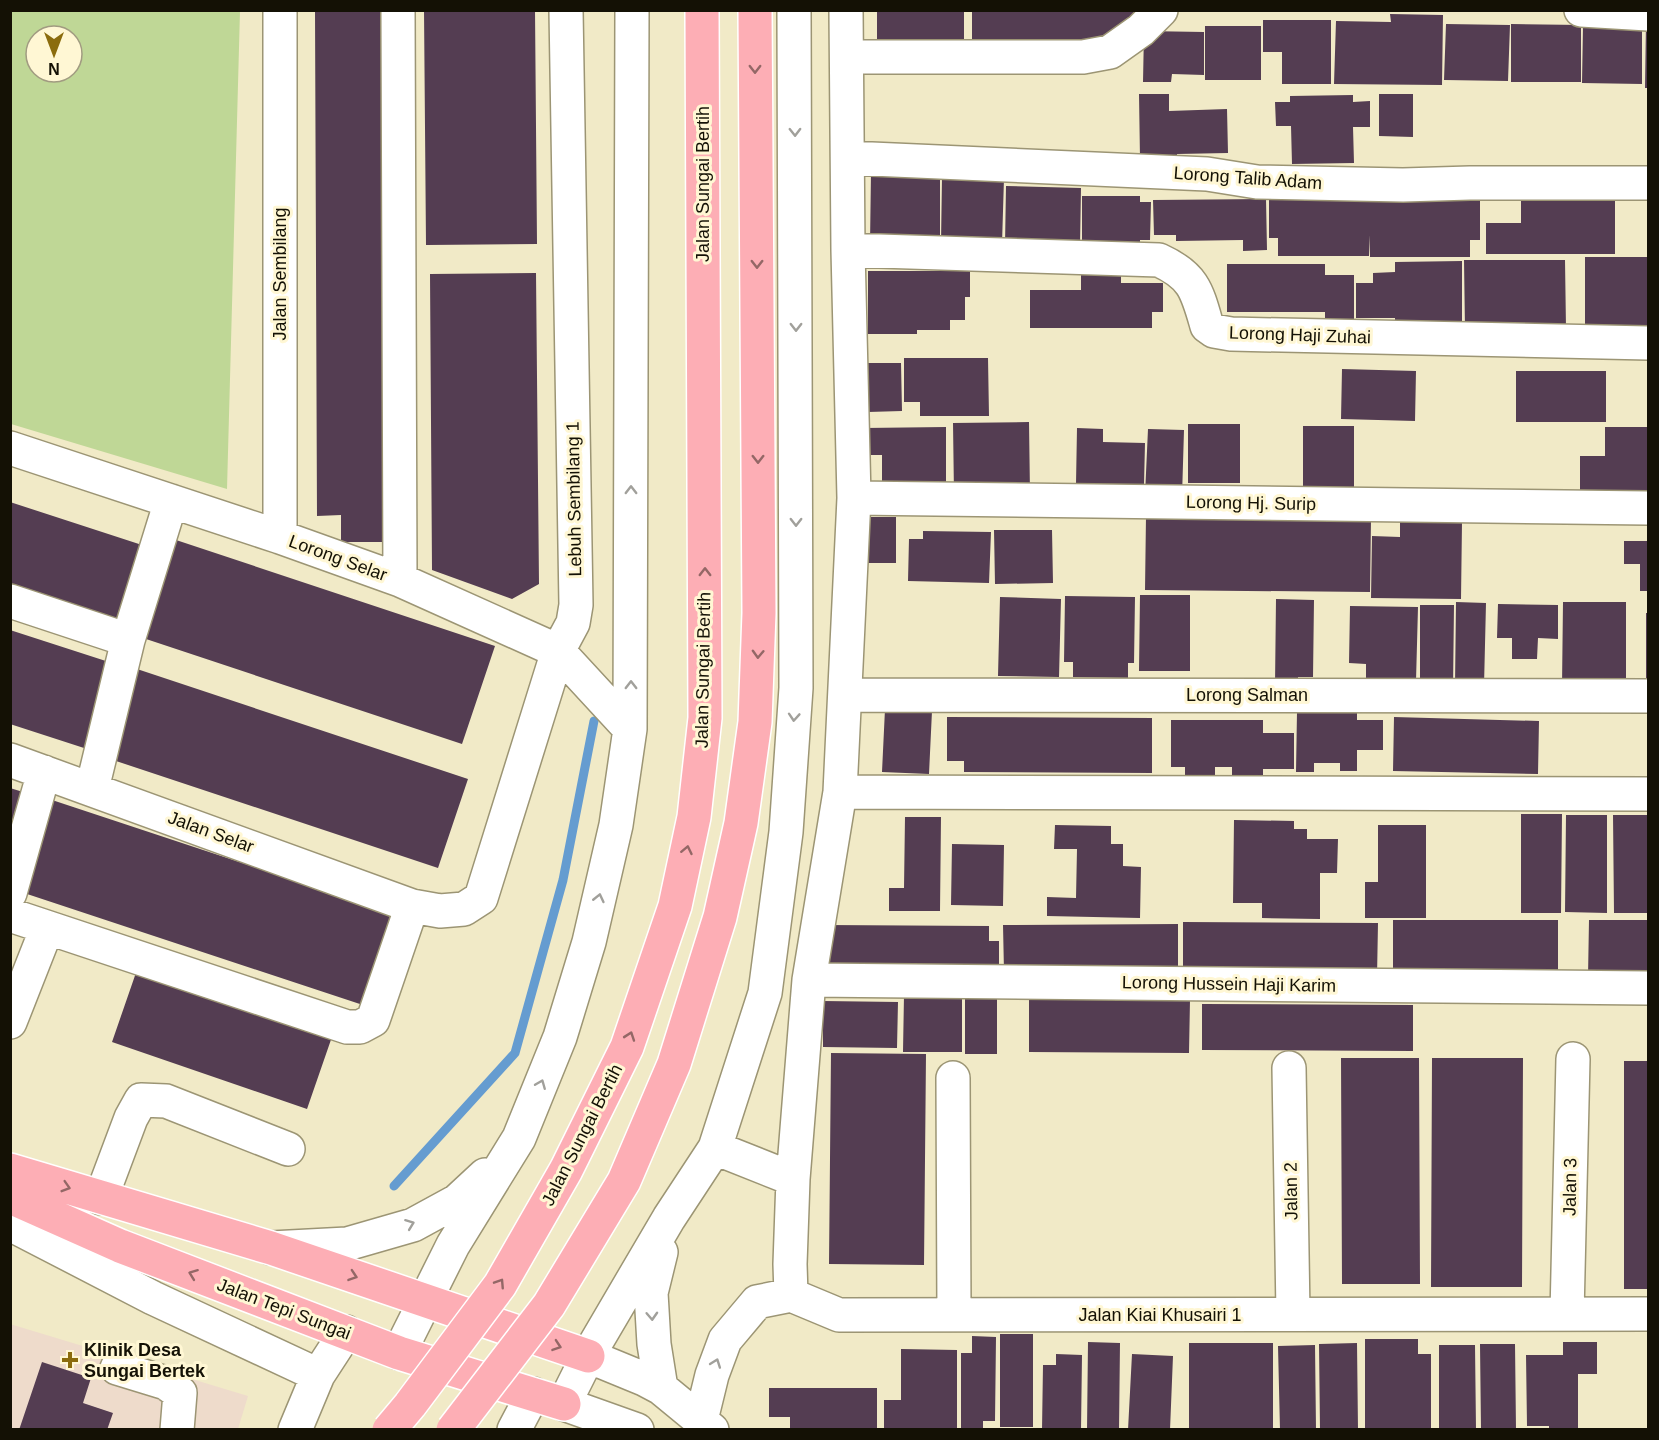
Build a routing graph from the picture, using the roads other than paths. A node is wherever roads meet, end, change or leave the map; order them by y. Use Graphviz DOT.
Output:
graph roads {
  1 [pos="280,10"];
  2 [pos="398,10"];
  3 [pos="566,10"];
  4 [pos="632,10"];
  5 [pos="702,10"];
  6 [pos="755,10"];
  7 [pos="794,10"];
  8 [pos="846,10"];
  9 [pos="1161,10"];
  10 [pos="1581,10"];
  11 [pos="1648,14"];
  12 [pos="847,57"];
  13 [pos="849,158"];
  14 [pos="1648,183"];
  15 [pos="848,250"];
  16 [pos="1648,344"];
  17 [pos="10,448"];
  18 [pos="854,498"];
  19 [pos="171,501"];
  20 [pos="1648,508"];
  21 [pos="279,537"];
  22 [pos="400,580"];
  23 [pos="10,601"];
  24 [pos="128,640"];
  25 [pos="558,651"];
  26 [pos="846,695"];
  27 [pos="1648,696"];
  28 [pos="630,729"];
  29 [pos="10,760"];
  30 [pos="44,772"];
  31 [pos="92,789"];
  32 [pos="840,792"];
  33 [pos="1648,794"];
  34 [pos="10,893"];
  35 [pos="412,906"];
  36 [pos="10,915"];
  37 [pos="47,928"];
  38 [pos="809,980"];
  39 [pos="1648,988"];
  40 [pos="10,1022"];
  41 [pos="1573,1059"];
  42 [pos="1289,1068"];
  43 [pos="953,1078"];
  44 [pos="519,1138"];
  45 [pos="715,1148"];
  46 [pos="288,1149"];
  47 [pos="10,1170"];
  48 [pos="794,1179"];
  49 [pos="10,1197"];
  50 [pos="102,1198"];
  51 [pos="669,1218"];
  52 [pos="10,1224"];
  53 [pos="271,1248"];
  54 [pos="791,1295"];
  55 [pos="427,1300"];
  56 [pos="1293,1314"];
  57 [pos="1567,1314"];
  58 [pos="1648,1314"];
  59 [pos="954,1315"];
  60 [pos="346,1332"];
  61 [pos="399,1353"];
  62 [pos="588,1356"];
  63 [pos="117,1368"];
  64 [pos="318,1375"];
  65 [pos="661,1388"];
  66 [pos="549,1399"];
  67 [pos="707,1425"];
  68 [pos="177,1430"];
  69 [pos="295,1430"];
  70 [pos="389,1430"];
  71 [pos="453,1430"];
  72 [pos="514,1430"];
  73 [pos="637,1430"];
  1 -- 21 [label="street, Jalan Sembilang"];
  2 -- 22 [label="street"];
  3 -- 25 [label="street, Lebuh Sembilang 1"];
  28 -- 4 [label="street, one-way"];
  70 -- 5 [label="main road, Jalan Sungai Bertih, one-way, bridge"];
  6 -- 71 [label="main road, one-way, bridge"];
  7 -- 45 [label="street, one-way"];
  8 -- 12 [label="street"];
  9 -- 12 [label="street"];
  10 -- 11 [label="street"];
  12 -- 13 [label="street"];
  13 -- 14 [label="street, Lorong Talib Adam"];
  13 -- 15 [label="street"];
  15 -- 16 [label="street, Lorong Haji Zuhai"];
  15 -- 18 [label="street"];
  17 -- 19 [label="street, Lorong Selar"];
  18 -- 20 [label="street, Lorong Hj. Surip"];
  18 -- 26 [label="street"];
  19 -- 21 [label="street, Lorong Selar"];
  19 -- 24 [label="street"];
  21 -- 22 [label="street, Lorong Selar"];
  22 -- 25 [label="street, Lorong Selar"];
  23 -- 24 [label="street"];
  24 -- 31 [label="street"];
  25 -- 28 [label="street, Lorong Selar"];
  25 -- 35 [label="street, Lebuh Sembilang 1"];
  26 -- 27 [label="street, Lorong Salman"];
  26 -- 32 [label="street"];
  44 -- 28 [label="street, one-way"];
  29 -- 30 [label="street, Jalan Selar"];
  30 -- 31 [label="street, Jalan Selar"];
  30 -- 34 [label="street"];
  31 -- 35 [label="street, Jalan Selar"];
  32 -- 33 [label="street"];
  32 -- 38 [label="street"];
  35 -- 37 [label="street"];
  36 -- 37 [label="street"];
  37 -- 40 [label="street"];
  38 -- 39 [label="street, Lorong Hussein Haji Karim"];
  38 -- 48 [label="street"];
  41 -- 57 [label="street, Jalan 3"];
  42 -- 56 [label="street, Jalan 2"];
  43 -- 59 [label="street"];
  53 -- 44 [label="street, one-way"];
  44 -- 55 [label="street"];
  45 -- 48 [label="street"];
  45 -- 51 [label="street"];
  46 -- 50 [label="street"];
  47 -- 50 [label="main road, one-way"];
  48 -- 54 [label="street"];
  60 -- 49 [label="main road, Jalan Tepi Sungai, one-way"];
  50 -- 53 [label="main road"];
  51 -- 62 [label="street"];
  51 -- 65 [label="street, one-way"];
  52 -- 64 [label="street"];
  53 -- 55 [label="main road, one-way"];
  54 -- 59 [label="street, Jalan Kiai Khusairi 1"];
  67 -- 54 [label="street, one-way"];
  55 -- 61 [label="street"];
  55 -- 62 [label="main road, one-way"];
  56 -- 57 [label="street, Jalan Kiai Khusairi 1"];
  56 -- 59 [label="street, Jalan Kiai Khusairi 1"];
  57 -- 58 [label="street, Jalan Kiai Khusairi 1"];
  60 -- 61 [label="main road, Jalan Tepi Sungai"];
  60 -- 64 [label="street"];
  61 -- 66 [label="main road, Jalan Tepi Sungai"];
  62 -- 65 [label="street"];
  62 -- 66 [label="street"];
  63 -- 68 [label="street"];
  64 -- 69 [label="street"];
  65 -- 67 [label="street"];
  66 -- 72 [label="street"];
  66 -- 73 [label="street"];
}
